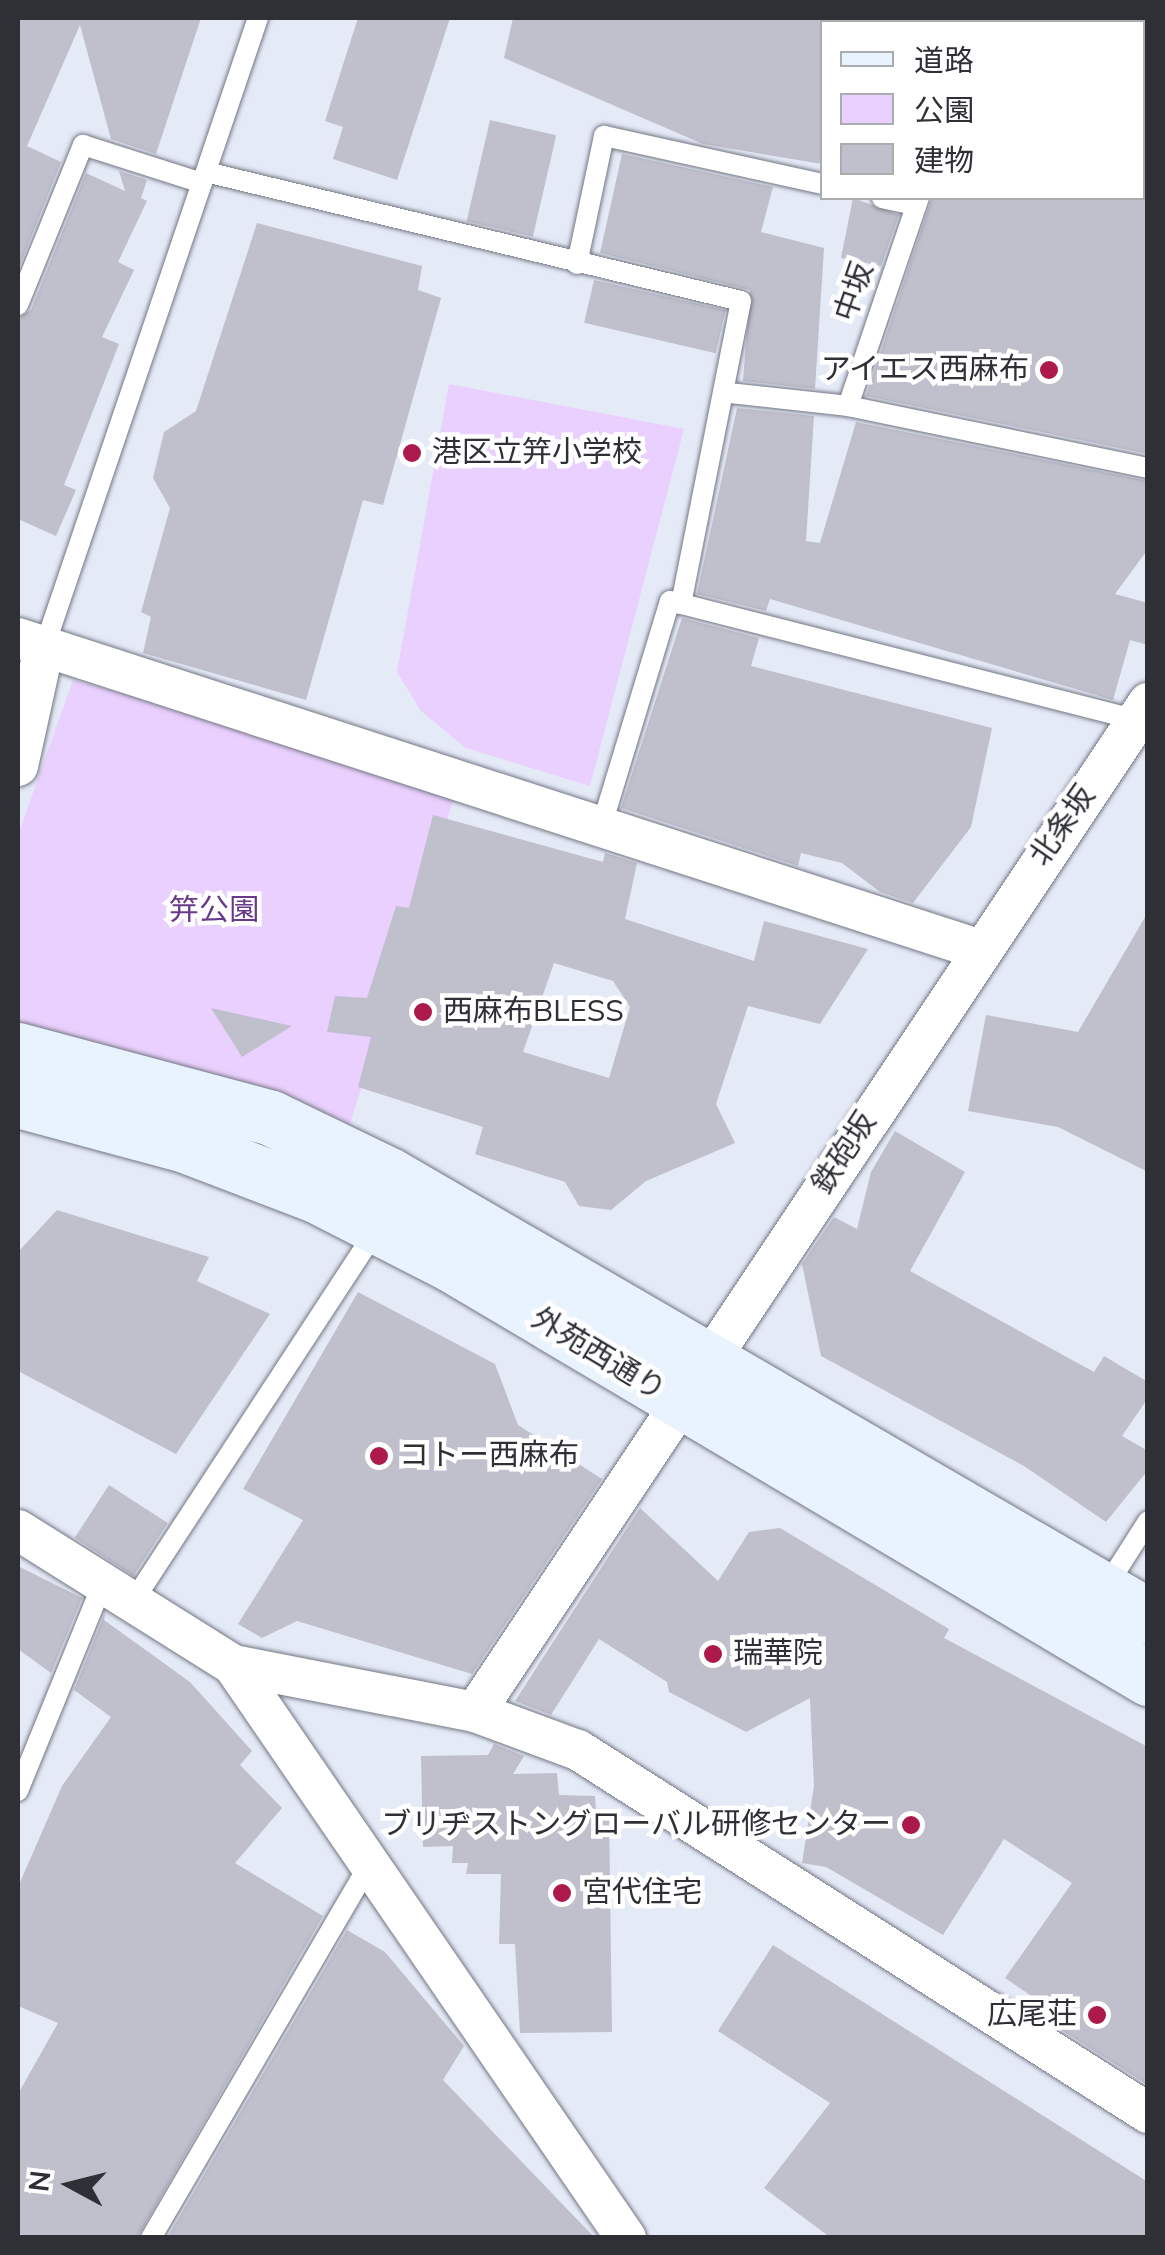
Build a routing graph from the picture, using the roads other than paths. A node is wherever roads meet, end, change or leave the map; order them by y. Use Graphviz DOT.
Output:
graph roads {
  1 [pos="258,18"];
  2 [pos="204,177"];
  3 [pos="820,184"];
  4 [pos="918,201"];
  5 [pos="577,264"];
  6 [pos="18,305"];
  7 [pos="729,393"];
  8 [pos="848,406"];
  9 [pos="1148,468"];
  10 [pos="681,604"];
  11 [pos="26,651"];
  12 [pos="1142,712"];
  13 [pos="18,766"];
  14 [pos="600,831"];
  15 [pos="978,949"];
  16 [pos="18,1050"];
  17 [pos="18,1100"];
  18 [pos="378,1227"];
  19 [pos="711,1356"];
  20 [pos="680,1405"];
  21 [pos="1148,1521"];
  22 [pos="18,1530"];
  23 [pos="120,1588"];
  24 [pos="1126,1603"];
  25 [pos="233,1665"];
  26 [pos="1148,1678"];
  27 [pos="475,1712"];
  28 [pos="18,1791"];
  29 [pos="369,1865"];
  30 [pos="1148,2113"];
  31 [pos="614,2231"];
  32 [pos="151,2238"];
  1 -- 2 [label="lane"];
  2 -- 5 [label="lane"];
  2 -- 6 [label="lane"];
  2 -- 11 [label="lane"];
  3 -- 5 [label="lane"];
  4 -- 8 [label="lane, 中坂"];
  5 -- 7 [label="lane"];
  7 -- 8 [label="lane"];
  7 -- 10 [label="lane"];
  8 -- 9 [label="lane"];
  10 -- 12 [label="lane"];
  10 -- 14 [label="lane"];
  11 -- 13 [label="street"];
  11 -- 14 [label="street"];
  12 -- 15 [label="street, 北条坂"];
  14 -- 15 [label="street"];
  15 -- 19 [label="street, 鉄砲坂"];
  16 -- 19 [label="main road, 外苑西通り"];
  17 -- 18 [label="main road, 外苑西通り"];
  18 -- 20 [label="main road, 外苑西通り"];
  18 -- 23 [label="lane"];
  19 -- 20 [label="street, 鉄砲坂"];
  19 -- 24 [label="main road, 外苑西通り"];
  20 -- 26 [label="main road, 外苑西通り"];
  20 -- 27 [label="street, 鉄砲坂"];
  21 -- 24 [label="lane"];
  22 -- 23 [label="street"];
  23 -- 25 [label="street"];
  23 -- 28 [label="lane"];
  25 -- 27 [label="street"];
  25 -- 29 [label="street"];
  27 -- 30 [label="street"];
  29 -- 31 [label="street"];
  29 -- 32 [label="lane"];
}
